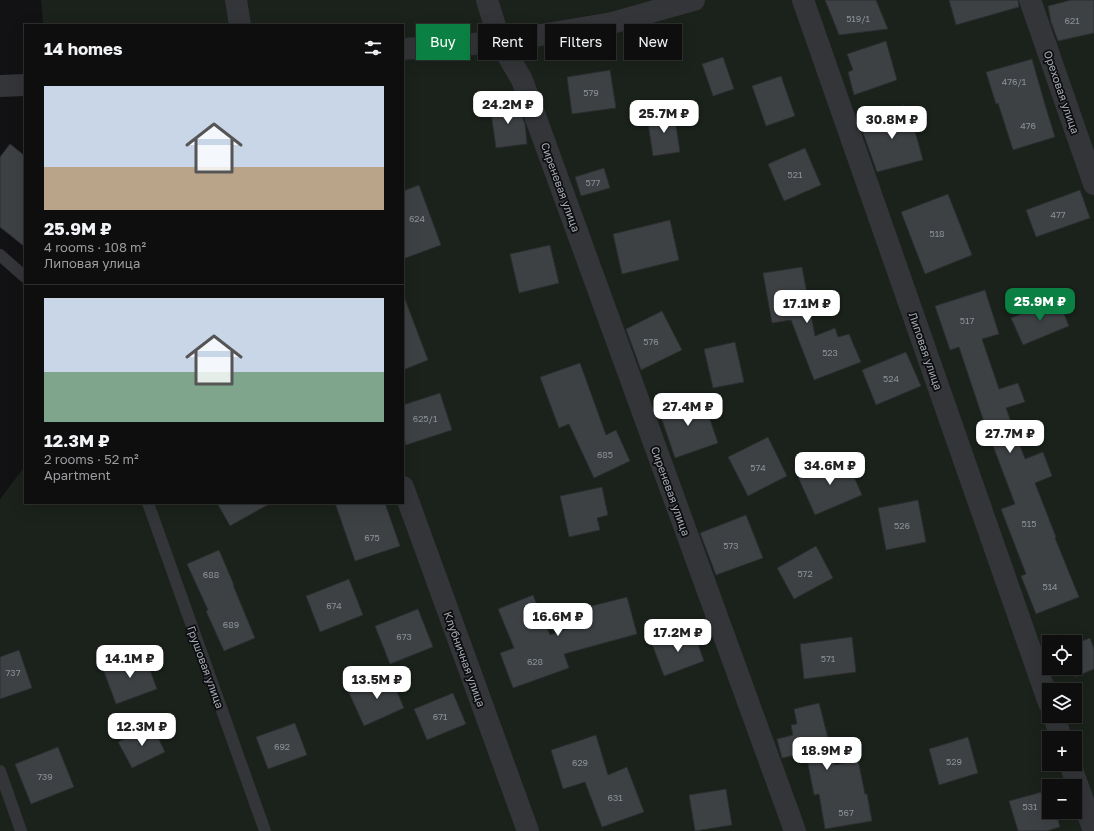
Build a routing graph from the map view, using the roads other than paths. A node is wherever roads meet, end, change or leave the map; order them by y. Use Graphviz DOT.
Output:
graph roads {
  1 [pos="236,0"];
  2 [pos="487,0"];
  3 [pos="694,0"];
  4 [pos="803,0"];
  5 [pos="1030,0"];
  6 [pos="240,24"];
  7 [pos="494,24"];
  8 [pos="537,36"];
  9 [pos="478,44"];
  10 [pos="404,49"];
  11 [pos="510,60"];
  12 [pos="24,84"];
  13 [pos="0,86"];
  14 [pos="1094,184"];
  15 [pos="0,255"];
  16 [pos="24,276"];
  17 [pos="404,490"];
  18 [pos="148,504"];
  19 [pos="1042,683"];
  20 [pos="0,771"];
  21 [pos="1073,771"];
  22 [pos="21,831"];
  23 [pos="265,831"];
  24 [pos="528,831"];
  25 [pos="795,831"];
  26 [pos="1094,831"];
  1 -- 6 [label="street"];
  2 -- 7 [label="street, Сиреневая улица"];
  3 -- 8 [label="street"];
  4 -- 19 [label="street, Липовая улица"];
  5 -- 14 [label="street, Ореховая улица"];
  9 -- 10 [label="street"];
  11 -- 25 [label="street, Сиреневая улица"];
  12 -- 13 [label="street"];
  15 -- 16 [label="lane"];
  17 -- 24 [label="street, Клубничная улица"];
  18 -- 23 [label="lane, Грушовая улица"];
  20 -- 22 [label="lane"];
  21 -- 26 [label="street"];
}
